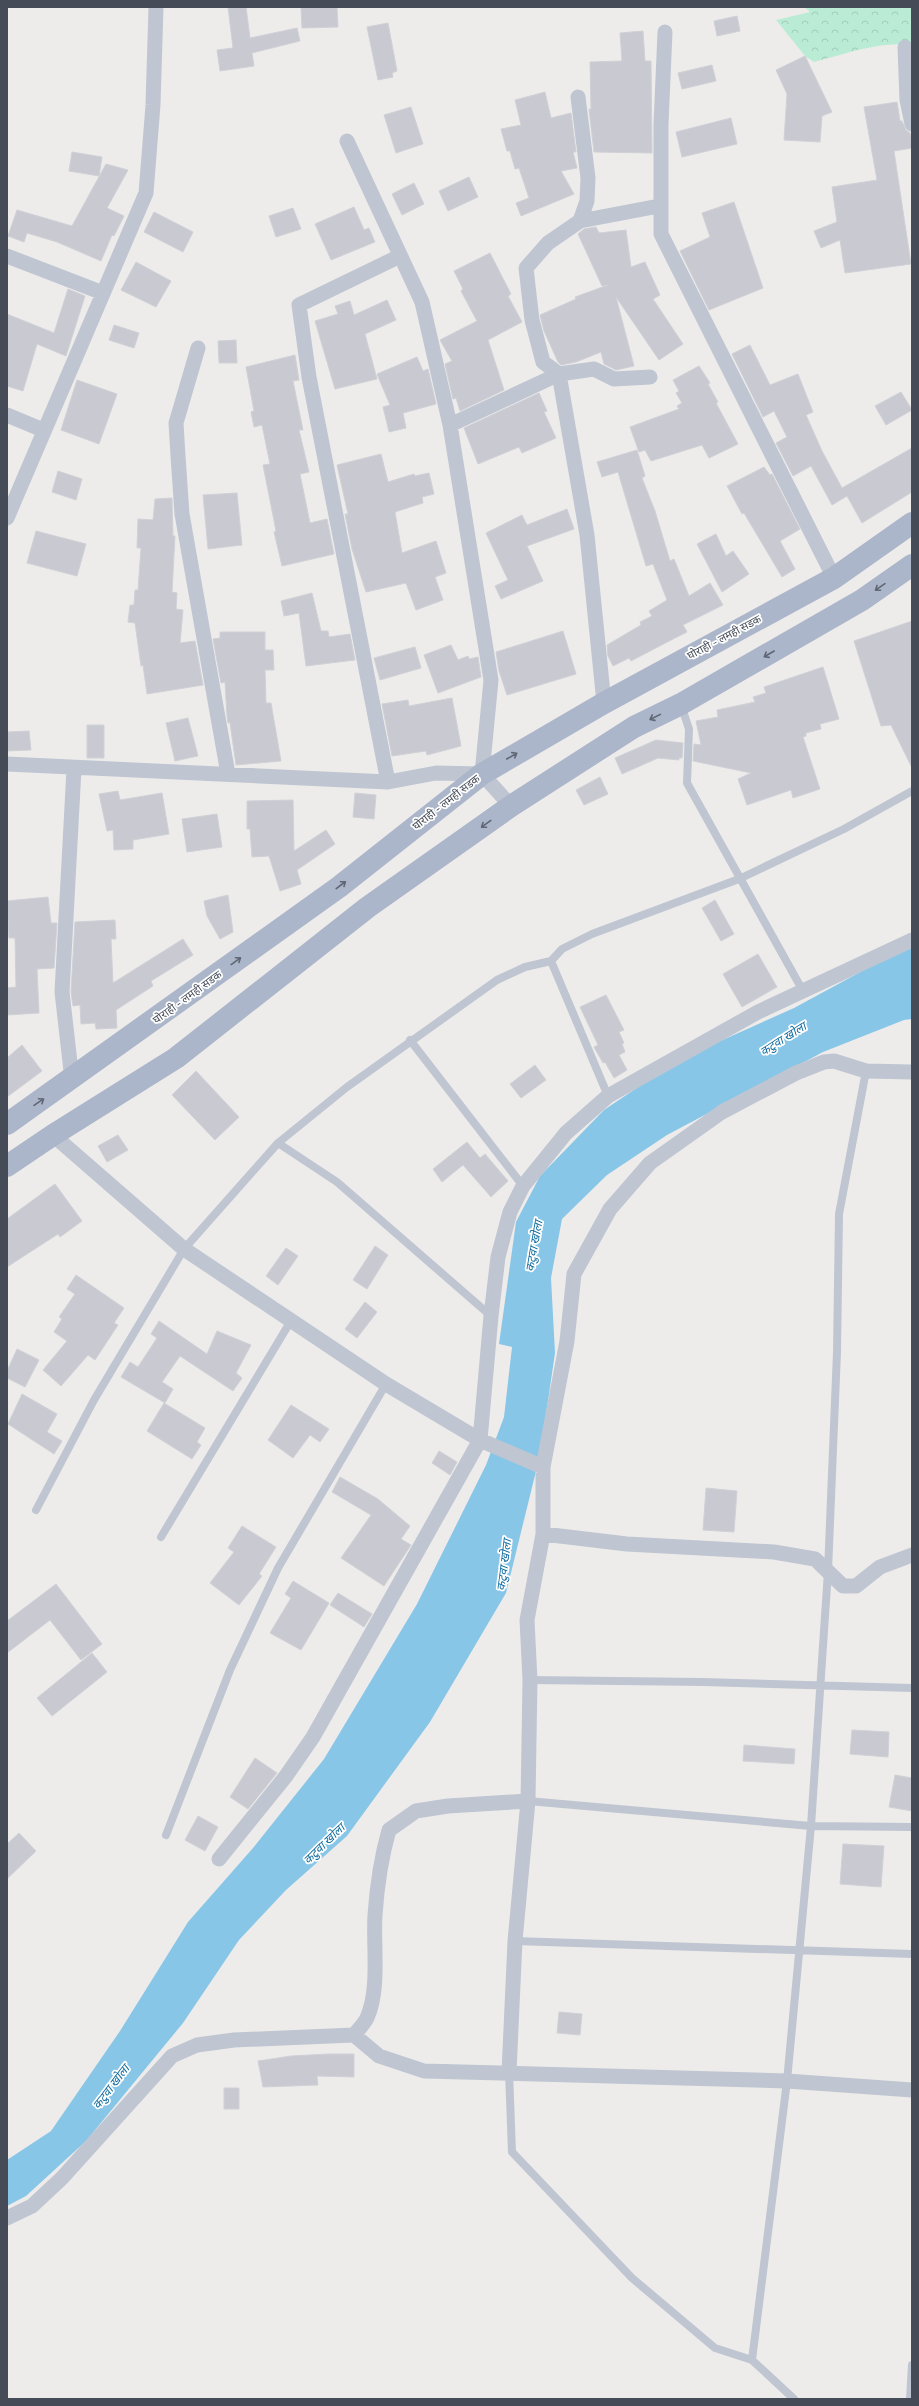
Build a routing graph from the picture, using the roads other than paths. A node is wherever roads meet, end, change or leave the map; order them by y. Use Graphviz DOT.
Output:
graph roads {
  1 [pos="156,7"];
  2 [pos="665,32"];
  3 [pos="905,47"];
  4 [pos="578,97"];
  5 [pos="912,124"];
  6 [pos="347,141"];
  7 [pos="659,206"];
  8 [pos="580,221"];
  9 [pos="7,256"];
  10 [pos="400,256"];
  11 [pos="103,293"];
  12 [pos="198,348"];
  13 [pos="559,374"];
  14 [pos="650,377"];
  15 [pos="7,415"];
  16 [pos="450,425"];
  17 [pos="43,430"];
  18 [pos="7,518"];
  19 [pos="912,523"];
  20 [pos="912,565"];
  21 [pos="834,578"];
  22 [pos="604,703"];
  23 [pos="681,704"];
  24 [pos="7,764"];
  25 [pos="74,769"];
  26 [pos="228,774"];
  27 [pos="482,774"];
  28 [pos="388,782"];
  29 [pos="912,791"];
  30 [pos="511,806"];
  31 [pos="739,879"];
  32 [pos="912,940"];
  33 [pos="551,961"];
  34 [pos="803,992"];
  35 [pos="410,1040"];
  36 [pos="866,1071"];
  37 [pos="912,1072"];
  38 [pos="72,1080"];
  39 [pos="608,1096"];
  40 [pos="7,1124"];
  41 [pos="53,1134"];
  42 [pos="278,1143"];
  43 [pos="7,1166"];
  44 [pos="523,1186"];
  45 [pos="184,1248"];
  46 [pos="491,1316"];
  47 [pos="292,1319"];
  48 [pos="386,1384"];
  49 [pos="480,1440"];
  50 [pos="543,1467"];
  51 [pos="36,1510"];
  52 [pos="543,1534"];
  53 [pos="161,1537"];
  54 [pos="912,1555"];
  55 [pos="828,1571"];
  56 [pos="530,1680"];
  57 [pos="820,1685"];
  58 [pos="912,1688"];
  59 [pos="528,1801"];
  60 [pos="811,1826"];
  61 [pos="912,1827"];
  62 [pos="166,1835"];
  63 [pos="219,1858"];
  64 [pos="515,1941"];
  65 [pos="799,1949"];
  66 [pos="912,1954"];
  67 [pos="354,2035"];
  68 [pos="509,2072"];
  69 [pos="787,2081"];
  70 [pos="912,2090"];
  71 [pos="7,2218"];
  72 [pos="752,2360"];
  73 [pos="912,2365"];
  74 [pos="794,2399"];
  75 [pos="910,2399"];
  1 -- 11 [label="street"];
  2 -- 7 [label="street"];
  3 -- 5 [label="street"];
  4 -- 8 [label="street"];
  6 -- 10 [label="street"];
  7 -- 8 [label="street"];
  7 -- 21 [label="street"];
  8 -- 13 [label="street"];
  9 -- 11 [label="street"];
  10 -- 16 [label="street"];
  10 -- 28 [label="street"];
  11 -- 17 [label="street"];
  12 -- 26 [label="street"];
  13 -- 14 [label="street"];
  13 -- 16 [label="street"];
  13 -- 22 [label="street"];
  15 -- 17 [label="street"];
  16 -- 27 [label="street"];
  17 -- 18 [label="street"];
  19 -- 21 [label="main road, घोराही - लमही सडक"];
  20 -- 23 [label="main road, one-way"];
  21 -- 22 [label="main road, घोराही - लमही सडक"];
  27 -- 22 [label="main road, घोराही - लमही सडक, one-way"];
  23 -- 30 [label="main road, one-way"];
  23 -- 31 [label="lane"];
  24 -- 25 [label="street"];
  25 -- 26 [label="street"];
  25 -- 38 [label="street"];
  26 -- 28 [label="street"];
  27 -- 28 [label="street"];
  27 -- 30 [label="street"];
  38 -- 27 [label="main road, घोराही - लमही सडक, one-way"];
  29 -- 31 [label="lane"];
  30 -- 41 [label="main road, one-way"];
  31 -- 33 [label="lane"];
  31 -- 34 [label="lane"];
  32 -- 34 [label="street"];
  33 -- 35 [label="lane"];
  33 -- 39 [label="lane"];
  34 -- 39 [label="street"];
  35 -- 42 [label="lane"];
  35 -- 44 [label="lane"];
  36 -- 37 [label="street"];
  36 -- 50 [label="street"];
  36 -- 55 [label="lane"];
  40 -- 38 [label="main road, घोराही - लमही सडक, one-way"];
  39 -- 44 [label="street"];
  41 -- 43 [label="main road"];
  41 -- 45 [label="street"];
  42 -- 45 [label="lane"];
  42 -- 46 [label="lane"];
  44 -- 46 [label="street"];
  45 -- 47 [label="street"];
  45 -- 51 [label="lane"];
  46 -- 49 [label="street"];
  47 -- 48 [label="street"];
  47 -- 53 [label="lane"];
  48 -- 49 [label="street"];
  48 -- 62 [label="lane"];
  49 -- 50 [label="street"];
  49 -- 63 [label="street"];
  50 -- 52 [label="street"];
  52 -- 55 [label="street"];
  52 -- 56 [label="street"];
  54 -- 55 [label="street"];
  55 -- 57 [label="lane"];
  56 -- 57 [label="lane"];
  56 -- 59 [label="street"];
  57 -- 58 [label="lane"];
  57 -- 60 [label="lane"];
  59 -- 60 [label="lane"];
  59 -- 64 [label="street"];
  59 -- 67 [label="street"];
  60 -- 61 [label="lane"];
  60 -- 65 [label="lane"];
  64 -- 65 [label="lane"];
  64 -- 68 [label="street"];
  65 -- 66 [label="lane"];
  65 -- 69 [label="lane"];
  67 -- 68 [label="street"];
  67 -- 71 [label="street"];
  68 -- 69 [label="street"];
  68 -- 72 [label="lane"];
  69 -- 70 [label="street"];
  69 -- 72 [label="lane"];
  72 -- 74 [label="lane"];
  73 -- 75 [label="lane"];
}
